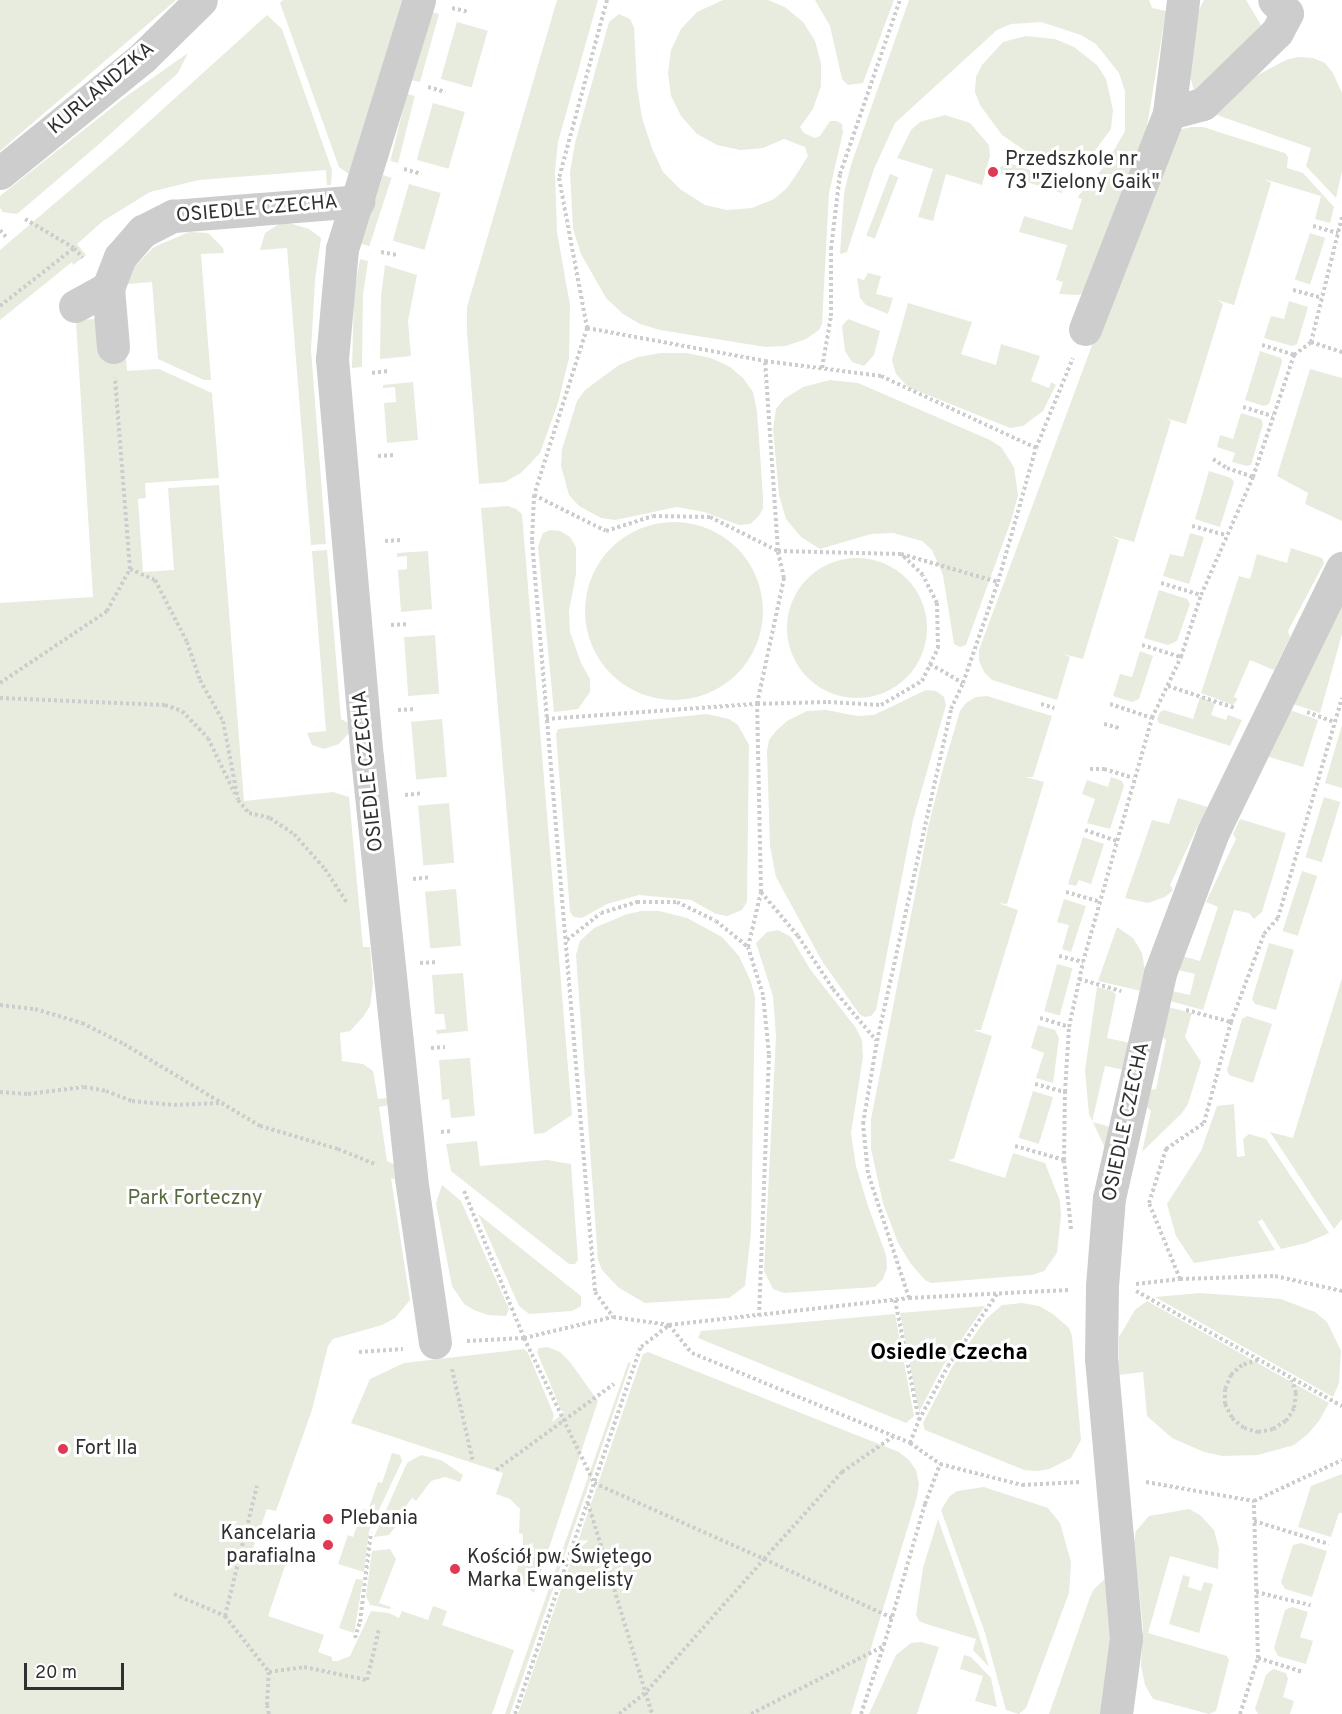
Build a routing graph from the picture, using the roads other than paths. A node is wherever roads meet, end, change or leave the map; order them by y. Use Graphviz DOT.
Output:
graph roads {
  1 [pos="201,0"];
  2 [pos="419,0"];
  3 [pos="1183,0"];
  4 [pos="1274,0"];
  5 [pos="1169,113"];
  6 [pos="0,173"];
  7 [pos="358,201"];
  8 [pos="108,288"];
  9 [pos="75,306"];
  10 [pos="1085,329"];
  11 [pos="113,347"];
  12 [pos="1342,568"];
  13 [pos="440,1342"];
  14 [pos="1116,1714"];
  1 -- 6 [label="street, KURLANDZKA"];
  2 -- 7 [label="street, OSIEDLE CZECHA"];
  3 -- 5 [label="street"];
  4 -- 5 [label="street"];
  5 -- 10 [label="street"];
  7 -- 8 [label="street, OSIEDLE CZECHA"];
  7 -- 13 [label="street, OSIEDLE CZECHA"];
  8 -- 9 [label="street"];
  8 -- 11 [label="street, OSIEDLE CZECHA"];
  12 -- 14 [label="street, OSIEDLE CZECHA"];
}
